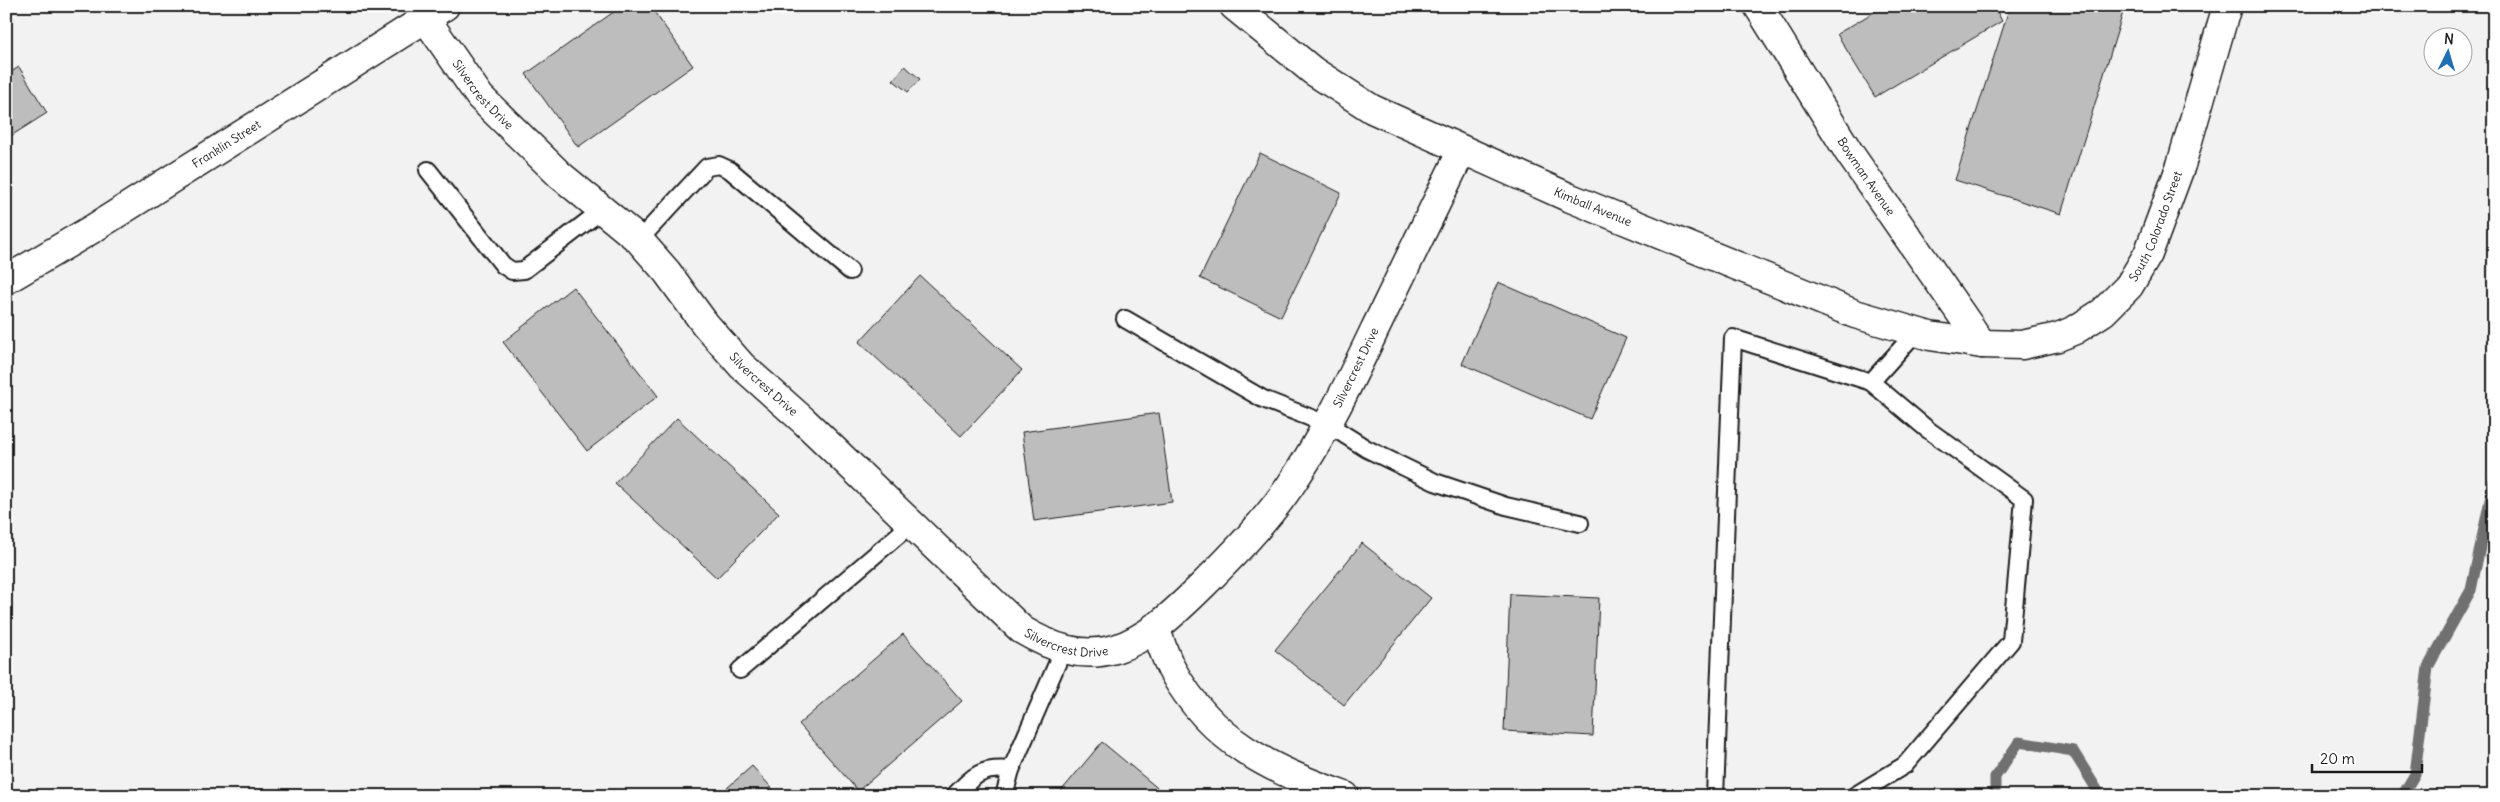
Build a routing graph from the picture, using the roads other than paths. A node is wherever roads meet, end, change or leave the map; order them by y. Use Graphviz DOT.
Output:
graph roads {
  1 [pos="1234,6"];
  2 [pos="1758,6"];
  3 [pos="2227,6"];
  4 [pos="436,12"];
  5 [pos="1462,150"];
  6 [pos="428,170"];
  7 [pos="602,210"];
  8 [pos="639,240"];
  9 [pos="850,271"];
  10 [pos="6,280"];
  11 [pos="1125,319"];
  12 [pos="1916,332"];
  13 [pos="1982,344"];
  14 [pos="1871,382"];
  15 [pos="1329,425"];
  16 [pos="1580,523"];
  17 [pos="910,525"];
  18 [pos="1155,628"];
  19 [pos="1063,650"];
  20 [pos="740,670"];
  21 [pos="1011,770"];
  22 [pos="954,796"];
  23 [pos="1004,796"];
  24 [pos="1345,796"];
  25 [pos="1715,796"];
  26 [pos="1854,796"];
  1 -- 5 [label="street, Kimball Avenue"];
  2 -- 13 [label="street, Bowman Avenue"];
  3 -- 13 [label="street, South Colorado Street"];
  4 -- 7 [label="street, Silvercrest Drive"];
  4 -- 10 [label="street, Franklin Street"];
  5 -- 12 [label="street, Kimball Avenue"];
  5 -- 15 [label="street, Silvercrest Drive"];
  6 -- 7 [label="lane"];
  7 -- 8 [label="street, Silvercrest Drive"];
  8 -- 9 [label="lane"];
  8 -- 17 [label="street, Silvercrest Drive"];
  11 -- 15 [label="lane"];
  12 -- 13 [label="street, Kimball Avenue"];
  12 -- 14 [label="lane"];
  14 -- 25 [label="lane"];
  14 -- 26 [label="lane"];
  15 -- 16 [label="lane"];
  15 -- 18 [label="street, Silvercrest Drive"];
  17 -- 19 [label="street, Silvercrest Drive"];
  17 -- 20 [label="lane"];
  18 -- 19 [label="street, Silvercrest Drive"];
  18 -- 24 [label="street"];
  19 -- 21 [label="lane"];
  21 -- 22 [label="lane"];
  21 -- 23 [label="lane"];
}
